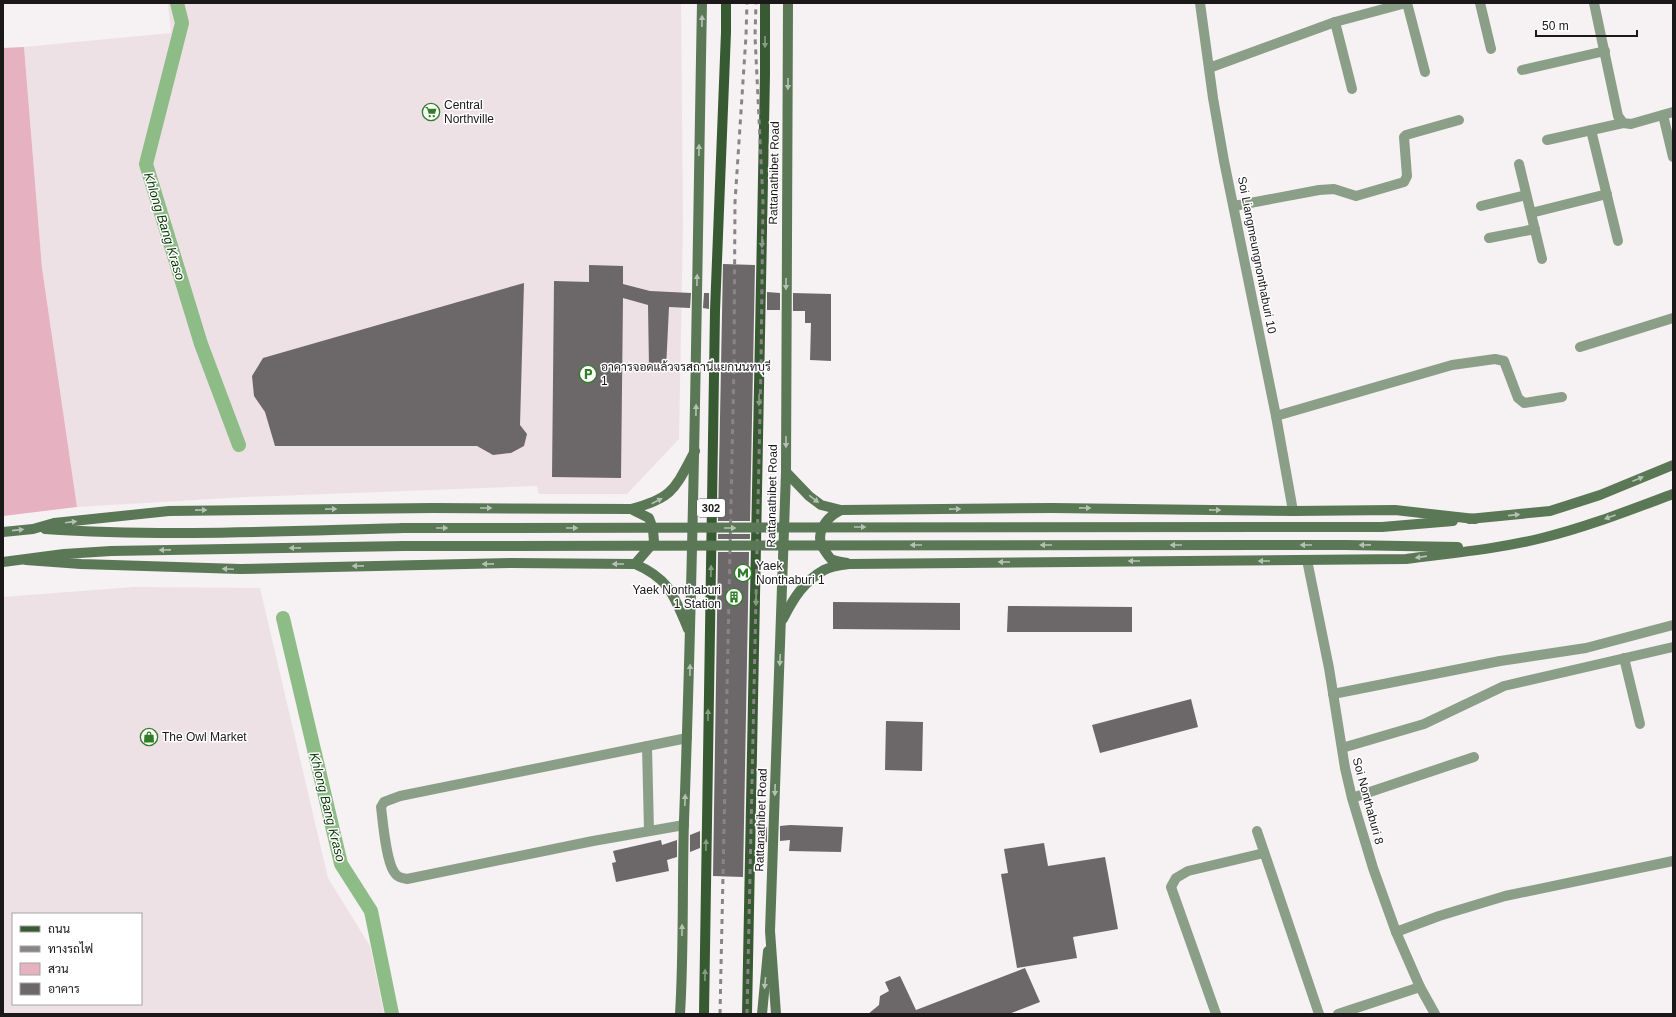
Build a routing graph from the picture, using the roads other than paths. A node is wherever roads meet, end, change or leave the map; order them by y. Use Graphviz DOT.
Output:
graph roads {
  1 [pos="702,3"];
  2 [pos="726,3"];
  3 [pos="764,3"];
  4 [pos="788,3"];
  5 [pos="1200,3"];
  6 [pos="1407,3"];
  7 [pos="1480,3"];
  8 [pos="1594,3"];
  9 [pos="1335,22"];
  10 [pos="1491,49"];
  11 [pos="1604,51"];
  12 [pos="1209,68"];
  13 [pos="1522,70"];
  14 [pos="1425,72"];
  15 [pos="1352,89"];
  16 [pos="1673,112"];
  17 [pos="1663,115"];
  18 [pos="1459,120"];
  19 [pos="1623,123"];
  20 [pos="1591,130"];
  21 [pos="1547,140"];
  22 [pos="1673,157"];
  23 [pos="1519,164"];
  24 [pos="1606,194"];
  25 [pos="1526,195"];
  26 [pos="1234,206"];
  27 [pos="1482,206"];
  28 [pos="1531,213"];
  29 [pos="1535,229"];
  30 [pos="1489,238"];
  31 [pos="1618,241"];
  32 [pos="1542,259"];
  33 [pos="1673,318"];
  34 [pos="1580,347"];
  35 [pos="1562,397"];
  36 [pos="1276,416"];
  37 [pos="696,450"];
  38 [pos="1673,465"];
  39 [pos="786,472"];
  40 [pos="1673,494"];
  41 [pos="630,509"];
  42 [pos="841,510"];
  43 [pos="1293,511"];
  44 [pos="1475,519"];
  45 [pos="33,529"];
  46 [pos="3,532"];
  47 [pos="1488,548"];
  48 [pos="26,560"];
  49 [pos="1307,560"];
  50 [pos="3,562"];
  51 [pos="635,564"];
  52 [pos="849,564"];
  53 [pos="782,621"];
  54 [pos="1673,625"];
  55 [pos="690,633"];
  56 [pos="1673,646"];
  57 [pos="1624,658"];
  58 [pos="1333,694"];
  59 [pos="1640,724"];
  60 [pos="687,738"];
  61 [pos="647,746"];
  62 [pos="1342,748"];
  63 [pos="1474,757"];
  64 [pos="1352,798"];
  65 [pos="684,825"];
  66 [pos="649,831"];
  67 [pos="1257,831"];
  68 [pos="1264,853"];
  69 [pos="1673,861"];
  70 [pos="770,931"];
  71 [pos="1396,932"];
  72 [pos="1420,987"];
  73 [pos="681,997"];
  74 [pos="680,1014"];
  75 [pos="685,1014"];
  76 [pos="704,1014"];
  77 [pos="747,1014"];
  78 [pos="762,1014"];
  79 [pos="776,1014"];
  80 [pos="1216,1014"];
  81 [pos="1319,1014"];
  82 [pos="1338,1014"];
  83 [pos="1435,1014"];
  37 -- 1 [label="main road, 302, one-way"];
  76 -- 2 [label="main road, 302, one-way"];
  3 -- 77 [label="main road, Rattanathibet Road, one-way"];
  4 -- 39 [label="main road, Rattanathibet Road, one-way"];
  5 -- 12 [label="street, Soi Liangmeungnonthaburi 10"];
  6 -- 9 [label="street"];
  6 -- 14 [label="street"];
  7 -- 10 [label="street"];
  8 -- 11 [label="street"];
  9 -- 12 [label="street"];
  9 -- 15 [label="street"];
  11 -- 13 [label="street"];
  11 -- 19 [label="street"];
  12 -- 26 [label="street, Soi Liangmeungnonthaburi 10"];
  16 -- 17 [label="street"];
  17 -- 19 [label="street"];
  17 -- 22 [label="street"];
  18 -- 26 [label="street"];
  19 -- 20 [label="street"];
  20 -- 21 [label="street"];
  20 -- 24 [label="street"];
  23 -- 25 [label="street"];
  24 -- 28 [label="street"];
  24 -- 31 [label="street"];
  25 -- 27 [label="street"];
  25 -- 28 [label="street"];
  26 -- 36 [label="street, Soi Liangmeungnonthaburi 10"];
  28 -- 29 [label="street"];
  29 -- 30 [label="street"];
  29 -- 32 [label="street"];
  33 -- 34 [label="street"];
  35 -- 36 [label="street"];
  36 -- 43 [label="street, Soi Liangmeungnonthaburi 10"];
  41 -- 37 [label="main road, one-way"];
  37 -- 55 [label="main road, 302"];
  44 -- 38 [label="main road, one-way"];
  39 -- 42 [label="main road, one-way"];
  39 -- 53 [label="main road, Rattanathibet Road"];
  40 -- 47 [label="main road, one-way"];
  45 -- 41 [label="main road, one-way"];
  41 -- 51 [label="main road"];
  42 -- 43 [label="main road, one-way"];
  42 -- 52 [label="main road"];
  43 -- 44 [label="main road"];
  45 -- 44 [label="main road, one-way, bridge"];
  46 -- 45 [label="main road, one-way"];
  47 -- 48 [label="main road, one-way, bridge"];
  47 -- 49 [label="main road, one-way"];
  48 -- 50 [label="main road"];
  51 -- 48 [label="main road, one-way"];
  49 -- 52 [label="main road, one-way"];
  49 -- 58 [label="street, Soi Nonthaburi 8"];
  51 -- 55 [label="main road"];
  52 -- 53 [label="main road"];
  53 -- 70 [label="main road, Rattanathibet Road, one-way"];
  54 -- 58 [label="street"];
  60 -- 55 [label="main road, 302, one-way"];
  56 -- 57 [label="street"];
  57 -- 59 [label="street"];
  57 -- 62 [label="street"];
  58 -- 62 [label="street, Soi Nonthaburi 8"];
  60 -- 61 [label="street"];
  65 -- 60 [label="main road, 302, one-way"];
  61 -- 66 [label="street"];
  61 -- 66 [label="street"];
  62 -- 64 [label="street, Soi Nonthaburi 8"];
  63 -- 64 [label="street"];
  64 -- 71 [label="street, Soi Nonthaburi 8"];
  65 -- 66 [label="street"];
  73 -- 65 [label="main road, 302, one-way"];
  67 -- 68 [label="street"];
  68 -- 80 [label="street"];
  68 -- 81 [label="street"];
  69 -- 71 [label="street"];
  70 -- 78 [label="main road, one-way"];
  70 -- 79 [label="main road, Rattanathibet Road"];
  71 -- 72 [label="street, Soi Nonthaburi 8"];
  72 -- 82 [label="street"];
  72 -- 83 [label="street, Soi Nonthaburi 8"];
  73 -- 74 [label="main road, 302"];
  73 -- 75 [label="main road"];
}
